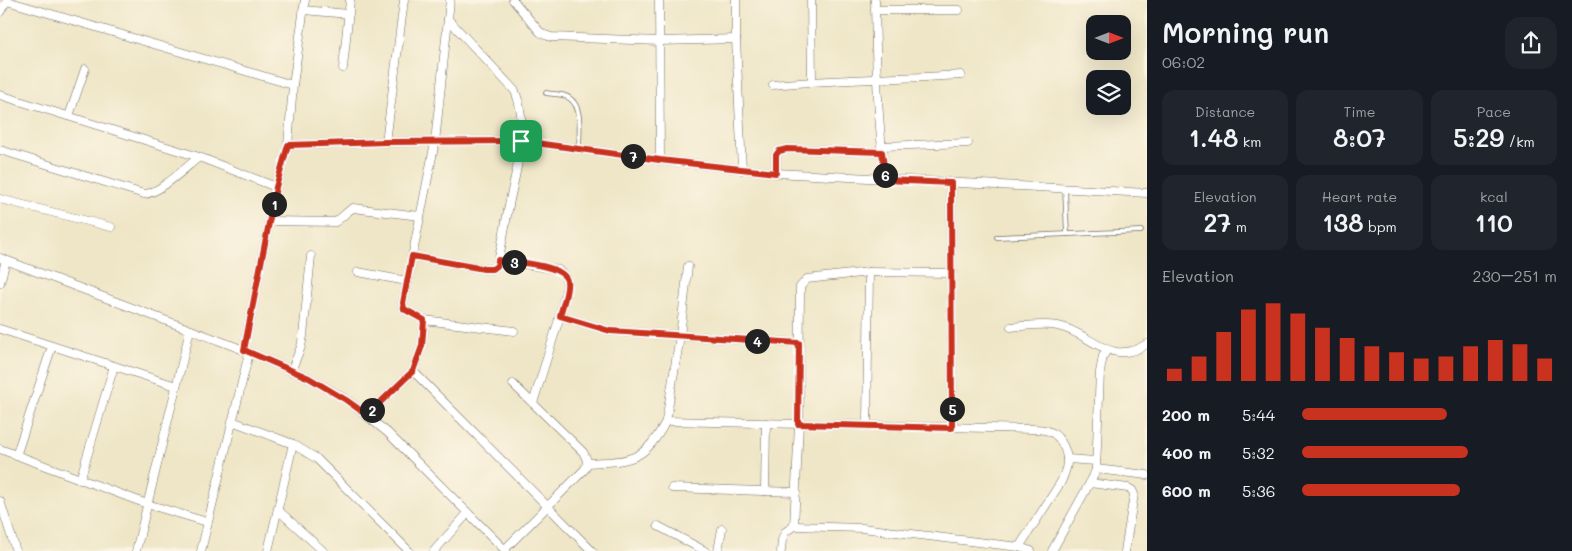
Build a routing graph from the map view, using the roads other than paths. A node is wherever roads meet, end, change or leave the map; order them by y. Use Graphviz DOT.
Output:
graph roads {
  1 [pos="7,0"];
  2 [pos="304,0"];
  3 [pos="350,0"];
  4 [pos="404,0"];
  5 [pos="450,0"];
  6 [pos="513,0"];
  7 [pos="660,0"];
  8 [pos="736,0"];
  9 [pos="811,0"];
  10 [pos="875,0"];
  11 [pos="303,10"];
  12 [pos="875,10"];
  13 [pos="959,10"];
  14 [pos="0,12"];
  15 [pos="349,14"];
  16 [pos="448,18"];
  17 [pos="736,39"];
  18 [pos="660,41"];
  19 [pos="343,68"];
  20 [pos="85,69"];
  21 [pos="961,75"];
  22 [pos="876,80"];
  23 [pos="812,81"];
  24 [pos="293,85"];
  25 [pos="773,85"];
  26 [pos="546,93"];
  27 [pos="0,95"];
  28 [pos="69,116"];
  29 [pos="521,141"];
  30 [pos="386,142"];
  31 [pos="435,142"];
  32 [pos="968,143"];
  33 [pos="288,145"];
  34 [pos="580,149"];
  35 [pos="882,149"];
  36 [pos="0,150"];
  37 [pos="199,157"];
  38 [pos="660,160"];
  39 [pos="742,170"];
  40 [pos="776,173"];
  41 [pos="886,180"];
  42 [pos="951,183"];
  43 [pos="276,187"];
  44 [pos="1066,188"];
  45 [pos="1147,193"];
  46 [pos="0,199"];
  47 [pos="420,216"];
  48 [pos="271,222"];
  49 [pos="111,227"];
  50 [pos="1142,230"];
  51 [pos="1067,234"];
  52 [pos="997,238"];
  53 [pos="311,256"];
  54 [pos="412,256"];
  55 [pos="3,259"];
  56 [pos="498,260"];
  57 [pos="688,266"];
  58 [pos="358,272"];
  59 [pos="869,272"];
  60 [pos="952,273"];
  61 [pos="407,281"];
  62 [pos="0,283"];
  63 [pos="560,316"];
  64 [pos="424,320"];
  65 [pos="1011,327"];
  66 [pos="0,329"];
  67 [pos="190,330"];
  68 [pos="514,331"];
  69 [pos="680,336"];
  70 [pos="799,343"];
  71 [pos="1147,344"];
  72 [pos="52,346"];
  73 [pos="1104,349"];
  74 [pos="246,352"];
  75 [pos="114,366"];
  76 [pos="292,371"];
  77 [pos="413,371"];
  78 [pos="513,384"];
  79 [pos="176,386"];
  80 [pos="533,403"];
  81 [pos="367,415"];
  82 [pos="232,421"];
  83 [pos="666,421"];
  84 [pos="766,423"];
  85 [pos="798,424"];
  86 [pos="867,425"];
  87 [pos="952,428"];
  88 [pos="293,444"];
  89 [pos="0,449"];
  90 [pos="16,456"];
  91 [pos="1067,459"];
  92 [pos="587,463"];
  93 [pos="1095,464"];
  94 [pos="1147,475"];
  95 [pos="80,480"];
  96 [pos="1090,483"];
  97 [pos="672,488"];
  98 [pos="765,491"];
  99 [pos="796,492"];
  100 [pos="0,501"];
  101 [pos="147,504"];
  102 [pos="547,507"];
  103 [pos="278,510"];
  104 [pos="468,513"];
  105 [pos="207,522"];
  106 [pos="658,526"];
  107 [pos="794,526"];
  108 [pos="722,529"];
  109 [pos="1019,547"];
  110 [pos="505,550"];
  111 [pos="1030,550"];
  112 [pos="16,551"];
  113 [pos="136,551"];
  114 [pos="201,551"];
  115 [pos="268,551"];
  116 [pos="323,551"];
  117 [pos="410,551"];
  118 [pos="434,551"];
  119 [pos="592,551"];
  120 [pos="705,551"];
  121 [pos="718,551"];
  122 [pos="781,551"];
  123 [pos="1052,551"];
  124 [pos="1125,551"];
  1 -- 14 [label="street"];
  1 -- 24 [label="street"];
  2 -- 11 [label="street"];
  3 -- 15 [label="street"];
  4 -- 30 [label="street"];
  5 -- 16 [label="street"];
  6 -- 18 [label="street"];
  7 -- 18 [label="street"];
  8 -- 17 [label="street"];
  9 -- 23 [label="street"];
  10 -- 12 [label="street"];
  11 -- 15 [label="street"];
  11 -- 24 [label="street"];
  12 -- 13 [label="street"];
  12 -- 22 [label="street"];
  15 -- 19 [label="street"];
  16 -- 29 [label="street"];
  16 -- 31 [label="street"];
  17 -- 18 [label="street"];
  17 -- 39 [label="street"];
  18 -- 38 [label="street"];
  20 -- 28 [label="street"];
  21 -- 22 [label="street"];
  22 -- 23 [label="street"];
  22 -- 35 [label="street"];
  23 -- 25 [label="street"];
  24 -- 33 [label="street"];
  26 -- 34 [label="lane"];
  27 -- 28 [label="street"];
  28 -- 37 [label="street"];
  29 -- 31 [label="street"];
  29 -- 34 [label="street"];
  29 -- 56 [label="street"];
  30 -- 31 [label="street"];
  30 -- 33 [label="street"];
  31 -- 47 [label="street"];
  32 -- 35 [label="street"];
  33 -- 43 [label="street"];
  34 -- 38 [label="street"];
  35 -- 40 [label="street"];
  35 -- 41 [label="street"];
  36 -- 37 [label="street"];
  37 -- 43 [label="street"];
  38 -- 39 [label="street"];
  39 -- 40 [label="street"];
  40 -- 41 [label="street"];
  41 -- 42 [label="street"];
  42 -- 44 [label="street"];
  42 -- 60 [label="street"];
  43 -- 48 [label="street"];
  44 -- 45 [label="street"];
  44 -- 51 [label="lane"];
  46 -- 49 [label="street"];
  47 -- 48 [label="street"];
  47 -- 54 [label="street"];
  48 -- 74 [label="street"];
  50 -- 51 [label="lane"];
  51 -- 52 [label="lane"];
  53 -- 76 [label="street"];
  54 -- 56 [label="street"];
  54 -- 61 [label="street"];
  55 -- 62 [label="street"];
  55 -- 67 [label="street"];
  56 -- 63 [label="street"];
  57 -- 69 [label="street"];
  58 -- 61 [label="street"];
  59 -- 60 [label="street"];
  59 -- 70 [label="street"];
  59 -- 86 [label="street"];
  60 -- 87 [label="street"];
  61 -- 64 [label="street"];
  63 -- 69 [label="street"];
  63 -- 80 [label="street"];
  64 -- 68 [label="street"];
  64 -- 77 [label="street"];
  65 -- 73 [label="street"];
  66 -- 72 [label="street"];
  67 -- 74 [label="street"];
  67 -- 79 [label="street"];
  69 -- 70 [label="street"];
  69 -- 83 [label="street"];
  70 -- 85 [label="street"];
  71 -- 73 [label="street"];
  72 -- 75 [label="street"];
  72 -- 90 [label="street"];
  73 -- 93 [label="street"];
  74 -- 76 [label="street"];
  74 -- 82 [label="street"];
  75 -- 79 [label="street"];
  75 -- 95 [label="street"];
  76 -- 81 [label="street"];
  77 -- 81 [label="street"];
  77 -- 102 [label="street"];
  78 -- 80 [label="street"];
  79 -- 101 [label="street"];
  80 -- 92 [label="street"];
  81 -- 104 [label="street"];
  82 -- 88 [label="street"];
  82 -- 105 [label="street"];
  83 -- 84 [label="street"];
  83 -- 92 [label="street"];
  84 -- 85 [label="street"];
  84 -- 98 [label="street"];
  85 -- 86 [label="street"];
  85 -- 99 [label="street"];
  86 -- 87 [label="street"];
  87 -- 91 [label="street"];
  88 -- 103 [label="street"];
  88 -- 117 [label="street"];
  89 -- 90 [label="street"];
  90 -- 95 [label="street"];
  91 -- 93 [label="street"];
  91 -- 109 [label="street"];
  92 -- 102 [label="street"];
  93 -- 94 [label="street"];
  93 -- 96 [label="street"];
  95 -- 101 [label="street"];
  96 -- 123 [label="street"];
  96 -- 124 [label="street"];
  97 -- 98 [label="street"];
  98 -- 99 [label="street"];
  99 -- 107 [label="street"];
  100 -- 112 [label="street"];
  101 -- 105 [label="street"];
  101 -- 113 [label="street"];
  102 -- 110 [label="street"];
  102 -- 119 [label="street"];
  103 -- 115 [label="street"];
  103 -- 116 [label="street"];
  104 -- 110 [label="street"];
  104 -- 118 [label="street"];
  105 -- 114 [label="street"];
  106 -- 120 [label="street"];
  107 -- 109 [label="street"];
  107 -- 122 [label="street"];
  108 -- 121 [label="street"];
  109 -- 111 [label="street"];
}
